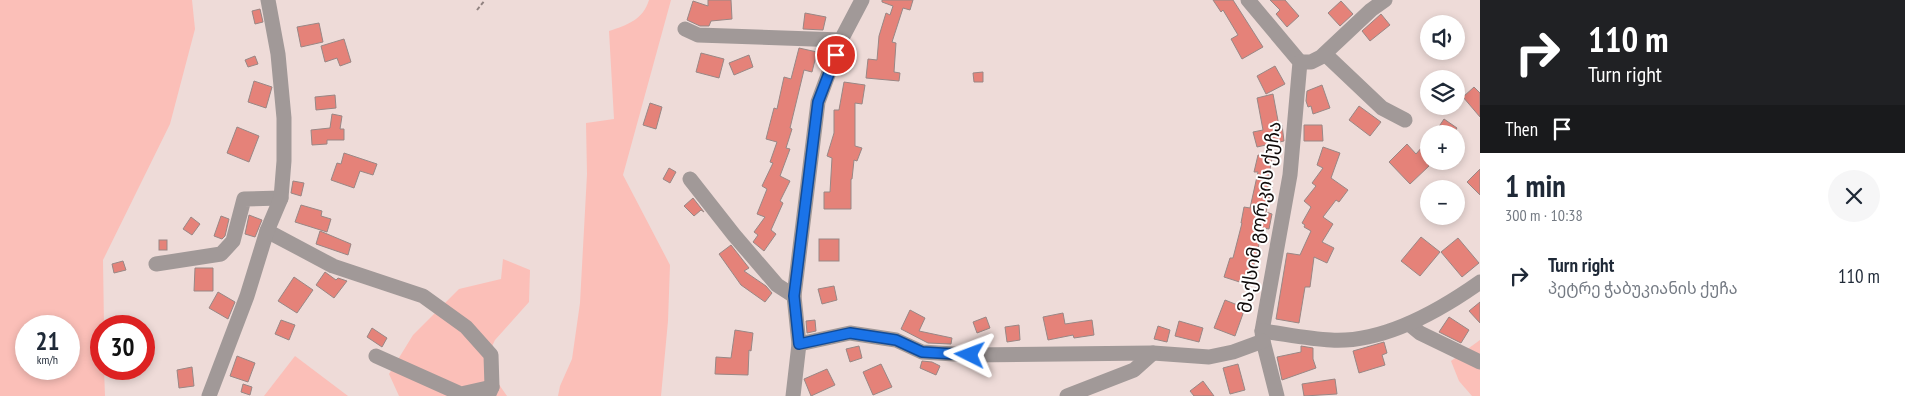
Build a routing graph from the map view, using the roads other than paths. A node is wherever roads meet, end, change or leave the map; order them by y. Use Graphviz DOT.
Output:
graph roads {
  1 [pos="268,0"];
  2 [pos="862,0"];
  3 [pos="1248,0"];
  4 [pos="1385,0"];
  5 [pos="1370,5"];
  6 [pos="685,29"];
  7 [pos="841,40"];
  8 [pos="1325,54"];
  9 [pos="1300,62"];
  10 [pos="1405,120"];
  11 [pos="690,178"];
  12 [pos="280,198"];
  13 [pos="267,231"];
  14 [pos="156,264"];
  15 [pos="1480,282"];
  16 [pos="794,296"];
  17 [pos="1409,324"];
  18 [pos="1262,336"];
  19 [pos="799,344"];
  20 [pos="1153,353"];
  21 [pos="376,356"];
  22 [pos="1480,362"];
  23 [pos="490,392"];
  24 [pos="209,396"];
  25 [pos="793,396"];
  26 [pos="1068,396"];
  27 [pos="1277,396"];
  1 -- 12 [label="street"];
  2 -- 7 [label="street"];
  3 -- 9 [label="street"];
  4 -- 5 [label="street"];
  5 -- 8 [label="street"];
  6 -- 7 [label="street"];
  7 -- 16 [label="street"];
  8 -- 9 [label="street"];
  8 -- 10 [label="street"];
  9 -- 18 [label="street, მაქსიმ გორკის ქუჩა"];
  11 -- 16 [label="street"];
  12 -- 13 [label="street"];
  12 -- 14 [label="street"];
  13 -- 23 [label="street"];
  13 -- 24 [label="street"];
  15 -- 17 [label="street"];
  16 -- 19 [label="street"];
  17 -- 18 [label="street"];
  17 -- 22 [label="street"];
  18 -- 20 [label="street"];
  18 -- 27 [label="street, მაქსიმ გორკის ქუჩა"];
  19 -- 20 [label="street"];
  19 -- 25 [label="street"];
  20 -- 26 [label="street"];
  21 -- 23 [label="street"];
}
